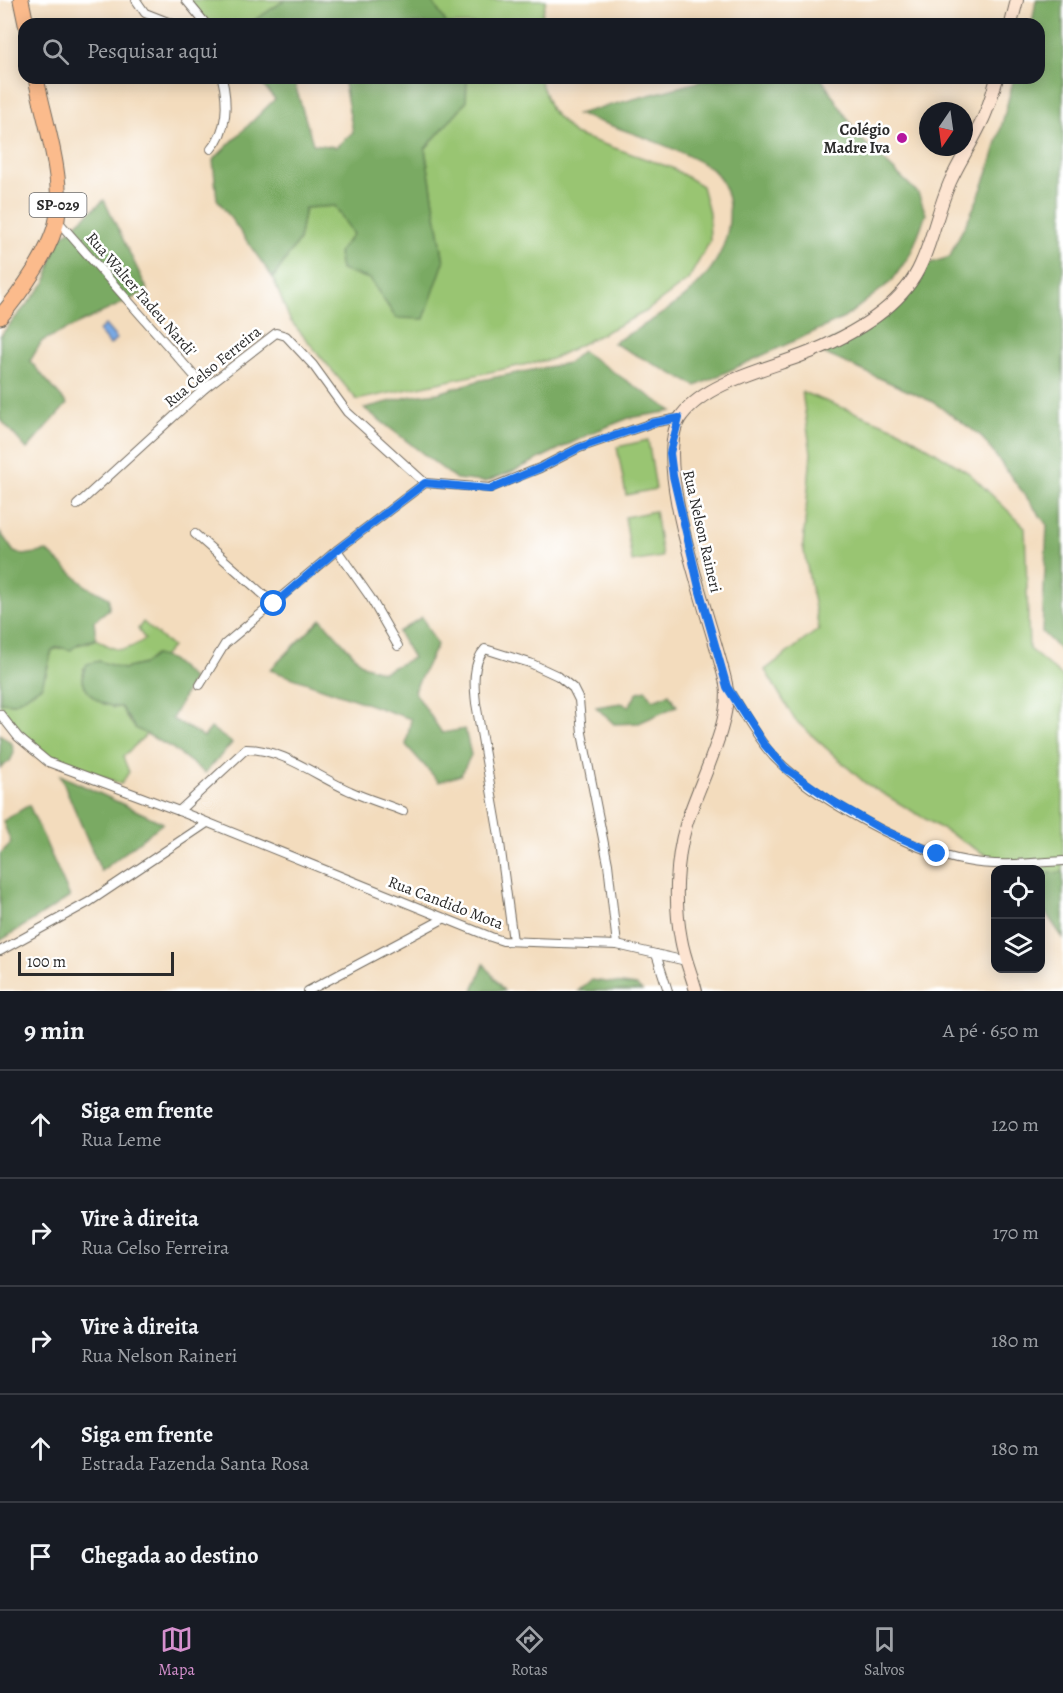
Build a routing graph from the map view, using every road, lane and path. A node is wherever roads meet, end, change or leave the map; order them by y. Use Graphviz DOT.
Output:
graph roads {
  1 [pos="21,0"];
  2 [pos="136,0"];
  3 [pos="186,0"];
  4 [pos="1017,0"];
  5 [pos="25,18"];
  6 [pos="158,18"];
  7 [pos="201,18"];
  8 [pos="1012,18"];
  9 [pos="37,84"];
  10 [pos="222,84"];
  11 [pos="995,84"];
  12 [pos="211,149"];
  13 [pos="57,220"];
  14 [pos="0,317"];
  15 [pos="205,388"];
  16 [pos="679,418"];
  17 [pos="425,483"];
  18 [pos="77,505"];
  19 [pos="195,534"];
  20 [pos="337,550"];
  21 [pos="274,604"];
  22 [pos="398,646"];
  23 [pos="200,685"];
  24 [pos="727,687"];
  25 [pos="0,714"];
  26 [pos="178,811"];
  27 [pos="403,811"];
  28 [pos="207,823"];
  29 [pos="1063,861"];
  30 [pos="445,918"];
  31 [pos="513,940"];
  32 [pos="617,945"];
  33 [pos="0,951"];
  34 [pos="656,954"];
  35 [pos="686,961"];
  36 [pos="308,991"];
  37 [pos="668,991"];
  38 [pos="696,991"];
  1 -- 5 [label="highway"];
  2 -- 6 [label="street"];
  3 -- 7 [label="street"];
  4 -- 8 [label="main road"];
  9 -- 13 [label="highway, SP-029"];
  10 -- 12 [label="street"];
  11 -- 16 [label="main road"];
  13 -- 14 [label="highway, SP-029"];
  13 -- 15 [label="street, Rua Walter Tadeu Nardi'"];
  15 -- 17 [label="street, Rua Celso Ferreira"];
  15 -- 18 [label="street, Rua Celso Ferreira"];
  16 -- 17 [label="street"];
  16 -- 24 [label="main road, Rua Nelson Raineri"];
  17 -- 20 [label="street"];
  19 -- 21 [label="street"];
  20 -- 21 [label="street"];
  20 -- 22 [label="street"];
  21 -- 23 [label="street"];
  24 -- 29 [label="street"];
  24 -- 35 [label="main road, Rua Nelson Raineri"];
  25 -- 26 [label="street, Rua Candido Mota"];
  26 -- 27 [label="street"];
  26 -- 28 [label="street, Rua Candido Mota"];
  28 -- 30 [label="street, Rua Candido Mota"];
  28 -- 33 [label="street"];
  30 -- 31 [label="street, Rua Candido Mota"];
  30 -- 36 [label="street"];
  31 -- 32 [label="street, Rua Candido Mota"];
  31 -- 32 [label="street"];
  32 -- 34 [label="street, Rua Candido Mota"];
  34 -- 35 [label="street, Rua Candido Mota"];
  34 -- 37 [label="street"];
  35 -- 38 [label="main road, Rua Nelson Raineri"];
}
